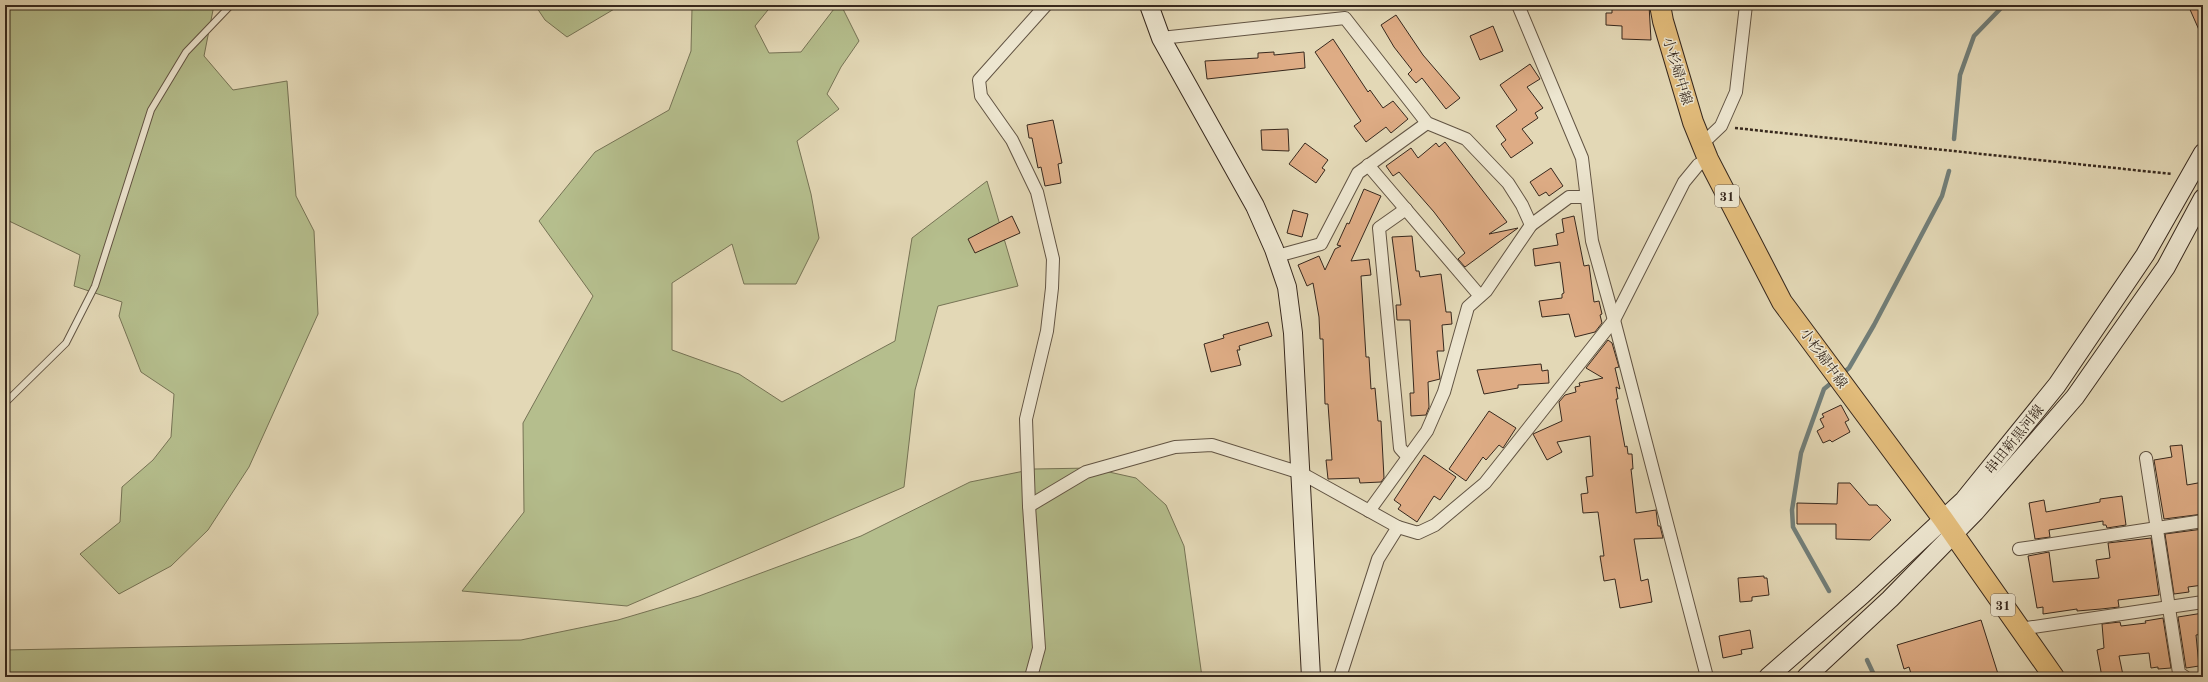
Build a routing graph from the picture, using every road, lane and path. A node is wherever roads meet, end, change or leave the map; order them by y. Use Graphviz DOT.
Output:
graph roads {
  1 [pos="232,5"];
  2 [pos="1046,5"];
  3 [pos="1149,5"];
  4 [pos="1518,5"];
  5 [pos="1660,5"];
  6 [pos="1746,5"];
  7 [pos="1161,38"];
  8 [pos="1426,122"];
  9 [pos="1721,126"];
  10 [pos="1705,152"];
  11 [pos="2203,153"];
  12 [pos="1368,165"];
  13 [pos="2190,176"];
  14 [pos="1586,197"];
  15 [pos="2203,198"];
  16 [pos="1406,209"];
  17 [pos="1531,225"];
  18 [pos="1277,256"];
  19 [pos="1480,296"];
  20 [pos="1614,320"];
  21 [pos="5,403"];
  22 [pos="1408,457"];
  23 [pos="2146,458"];
  24 [pos="1301,473"];
  25 [pos="1029,506"];
  26 [pos="1369,511"];
  27 [pos="2203,521"];
  28 [pos="1948,526"];
  29 [pos="1398,527"];
  30 [pos="2157,529"];
  31 [pos="2019,549"];
  32 [pos="2203,602"];
  33 [pos="2169,607"];
  34 [pos="2020,629"];
  35 [pos="1031,677"];
  36 [pos="1311,677"];
  37 [pos="1340,677"];
  38 [pos="1707,677"];
  39 [pos="1768,677"];
  40 [pos="1806,677"];
  41 [pos="2054,677"];
  42 [pos="2185,677"];
  1 -- 21 [label="lane"];
  2 -- 25 [label="street"];
  3 -- 7 [label="main road"];
  4 -- 14 [label="street"];
  5 -- 10 [label="main road, 小杉婦中線 / 31"];
  6 -- 9 [label="street"];
  7 -- 8 [label="street"];
  7 -- 18 [label="main road"];
  8 -- 12 [label="street"];
  8 -- 17 [label="street"];
  9 -- 10 [label="street"];
  9 -- 13 [label="path"];
  10 -- 20 [label="street"];
  10 -- 28 [label="main road, 小杉婦中線 / 31"];
  11 -- 13 [label="main road, 串田新黒河線"];
  12 -- 16 [label="street"];
  12 -- 18 [label="street"];
  13 -- 28 [label="main road, 串田新黒河線"];
  14 -- 17 [label="street"];
  14 -- 20 [label="street"];
  15 -- 28 [label="main road, 串田新黒河線"];
  16 -- 19 [label="street"];
  16 -- 22 [label="street"];
  17 -- 19 [label="street"];
  18 -- 24 [label="main road"];
  19 -- 22 [label="street"];
  20 -- 29 [label="street"];
  20 -- 38 [label="street"];
  22 -- 26 [label="street"];
  23 -- 30 [label="street"];
  24 -- 25 [label="street"];
  24 -- 26 [label="street"];
  24 -- 36 [label="main road"];
  25 -- 35 [label="street"];
  26 -- 29 [label="street"];
  27 -- 30 [label="street"];
  28 -- 34 [label="main road, 小杉婦中線 / 31"];
  28 -- 39 [label="main road, 串田新黒河線"];
  28 -- 40 [label="main road, 串田新黒河線"];
  29 -- 37 [label="street"];
  30 -- 31 [label="street"];
  30 -- 33 [label="street"];
  32 -- 33 [label="street"];
  33 -- 34 [label="street"];
  33 -- 42 [label="street"];
  34 -- 41 [label="main road, 小杉婦中線 / 31"];
}
